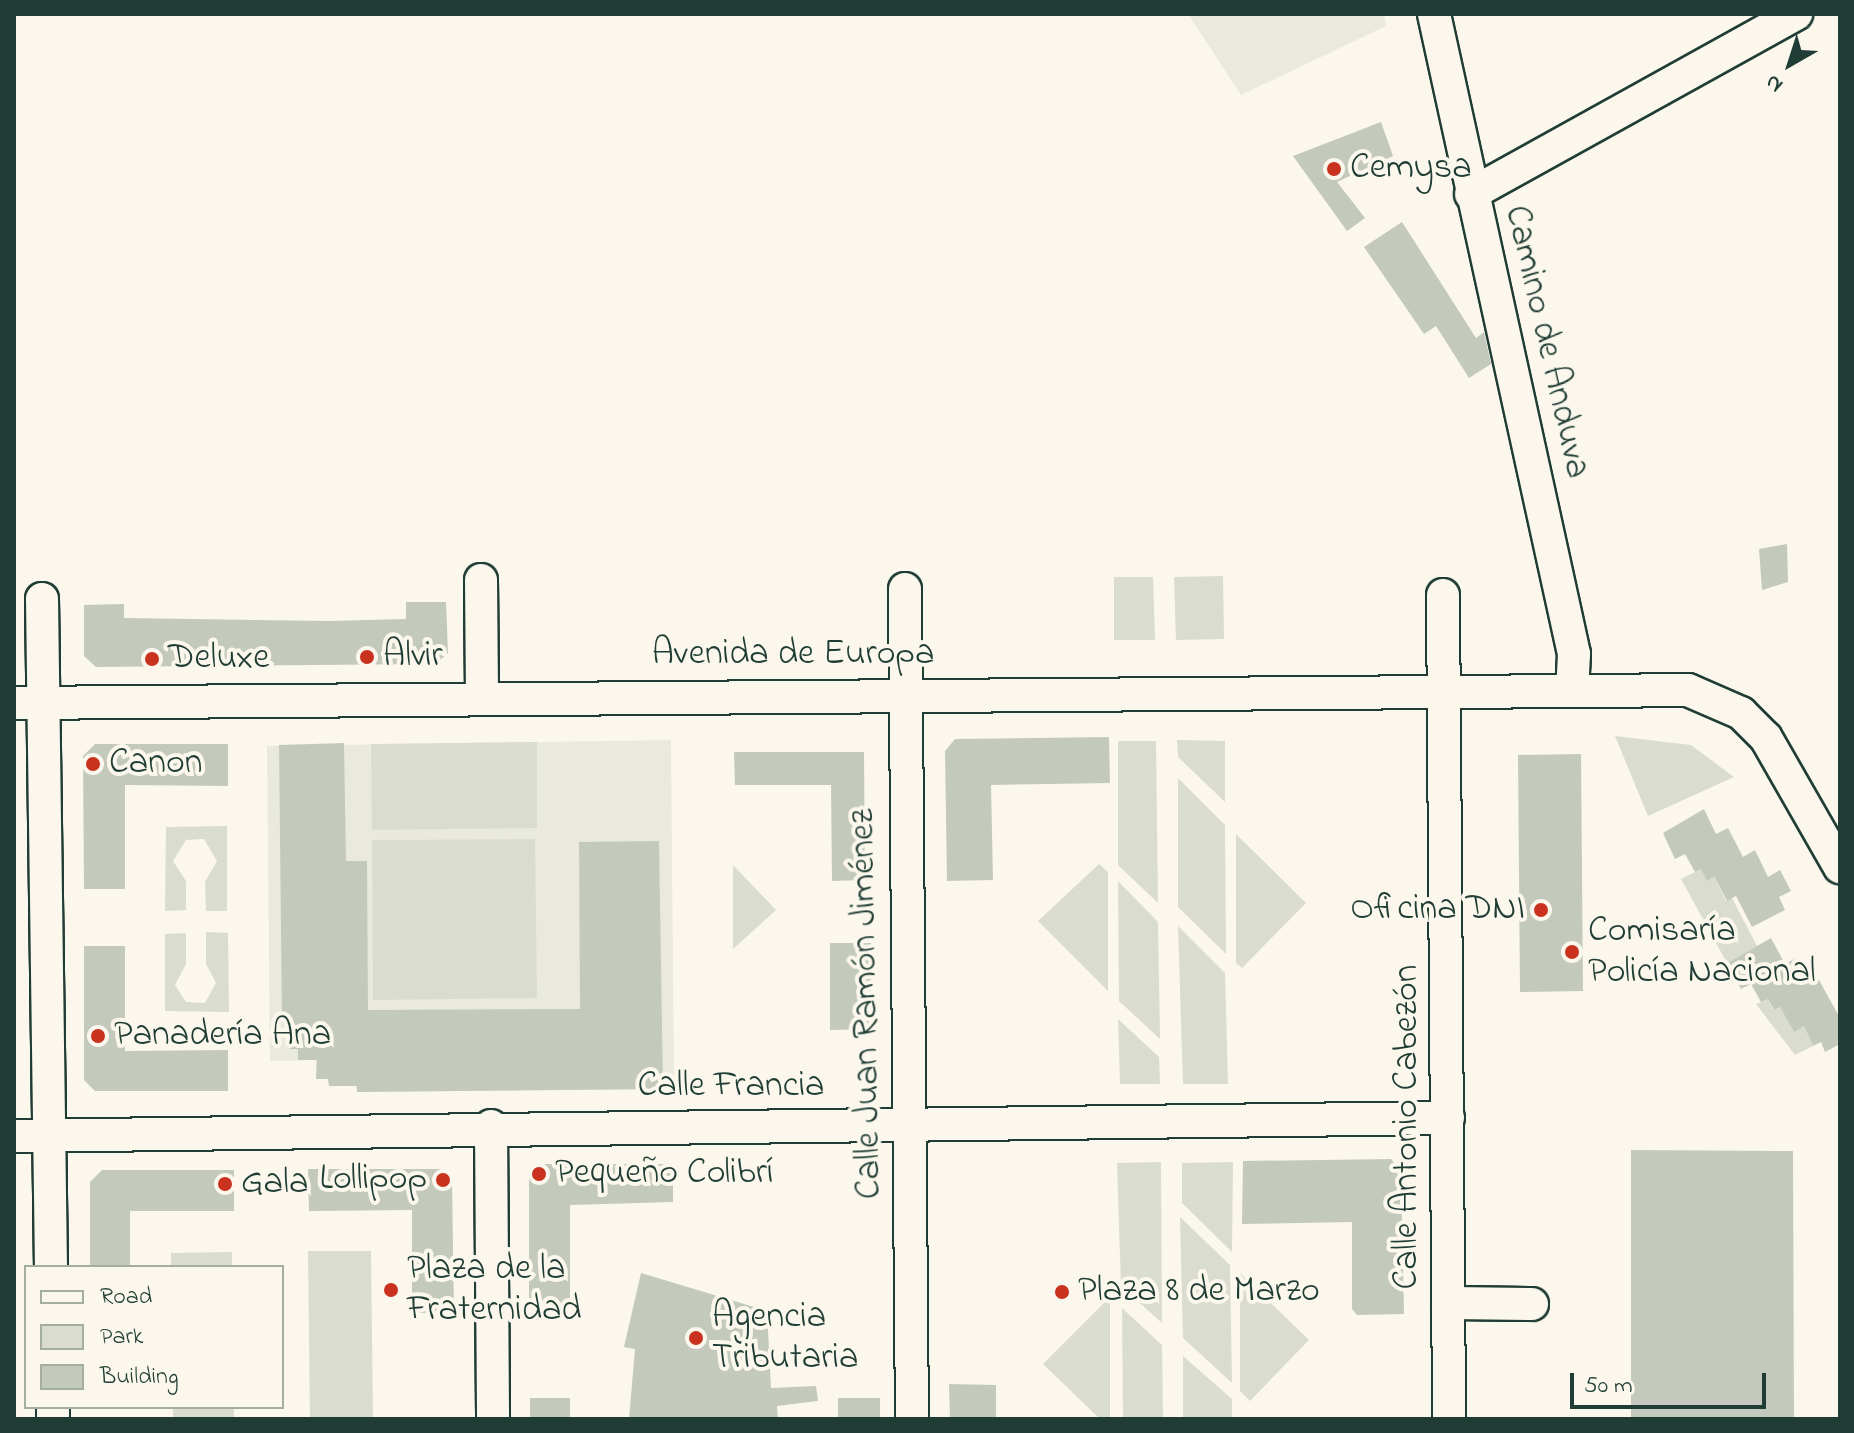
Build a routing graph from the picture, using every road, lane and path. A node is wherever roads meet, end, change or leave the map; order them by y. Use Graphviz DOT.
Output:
graph roads {
  1 [pos="1434,14"];
  2 [pos="1796,14"];
  3 [pos="1471,194"];
  4 [pos="481,580"];
  5 [pos="905,589"];
  6 [pos="1443,595"];
  7 [pos="42,599"];
  8 [pos="1443,688"];
  9 [pos="1572,688"];
  10 [pos="902,695"];
  11 [pos="482,697"];
  12 [pos="28,702"];
  13 [pos="1840,867"];
  14 [pos="1448,1118"];
  15 [pos="491,1126"];
  16 [pos="909,1126"];
  17 [pos="14,1136"];
  18 [pos="49,1136"];
  19 [pos="51,1265"];
  20 [pos="1448,1303"];
  21 [pos="1532,1304"];
  22 [pos="493,1419"];
  23 [pos="912,1419"];
  24 [pos="1449,1419"];
  1 -- 3 [label="street, Camino de Anduva"];
  2 -- 3 [label="street"];
  3 -- 9 [label="street, Camino de Anduva"];
  4 -- 11 [label="street"];
  5 -- 10 [label="street, Calle Juan Ramón Jiménez"];
  6 -- 8 [label="street, Calle Antonio Cabezón"];
  7 -- 12 [label="street"];
  8 -- 9 [label="street, Avenida de Europa"];
  8 -- 10 [label="street, Avenida de Europa"];
  8 -- 14 [label="street, Calle Antonio Cabezón"];
  9 -- 13 [label="street, Avenida de Europa"];
  10 -- 11 [label="street, Avenida de Europa"];
  10 -- 16 [label="street, Calle Juan Ramón Jiménez"];
  11 -- 12 [label="street, Avenida de Europa"];
  12 -- 18 [label="street"];
  14 -- 16 [label="street, Calle Francia"];
  14 -- 20 [label="street, Calle Antonio Cabezón"];
  15 -- 16 [label="street, Calle Francia"];
  15 -- 18 [label="street, Calle Francia"];
  15 -- 22 [label="street"];
  16 -- 23 [label="street, Calle Juan Ramón Jiménez"];
  17 -- 18 [label="street, Calle Francia"];
  18 -- 19 [label="street"];
  20 -- 21 [label="street"];
  20 -- 24 [label="street, Calle Antonio Cabezón"];
}
